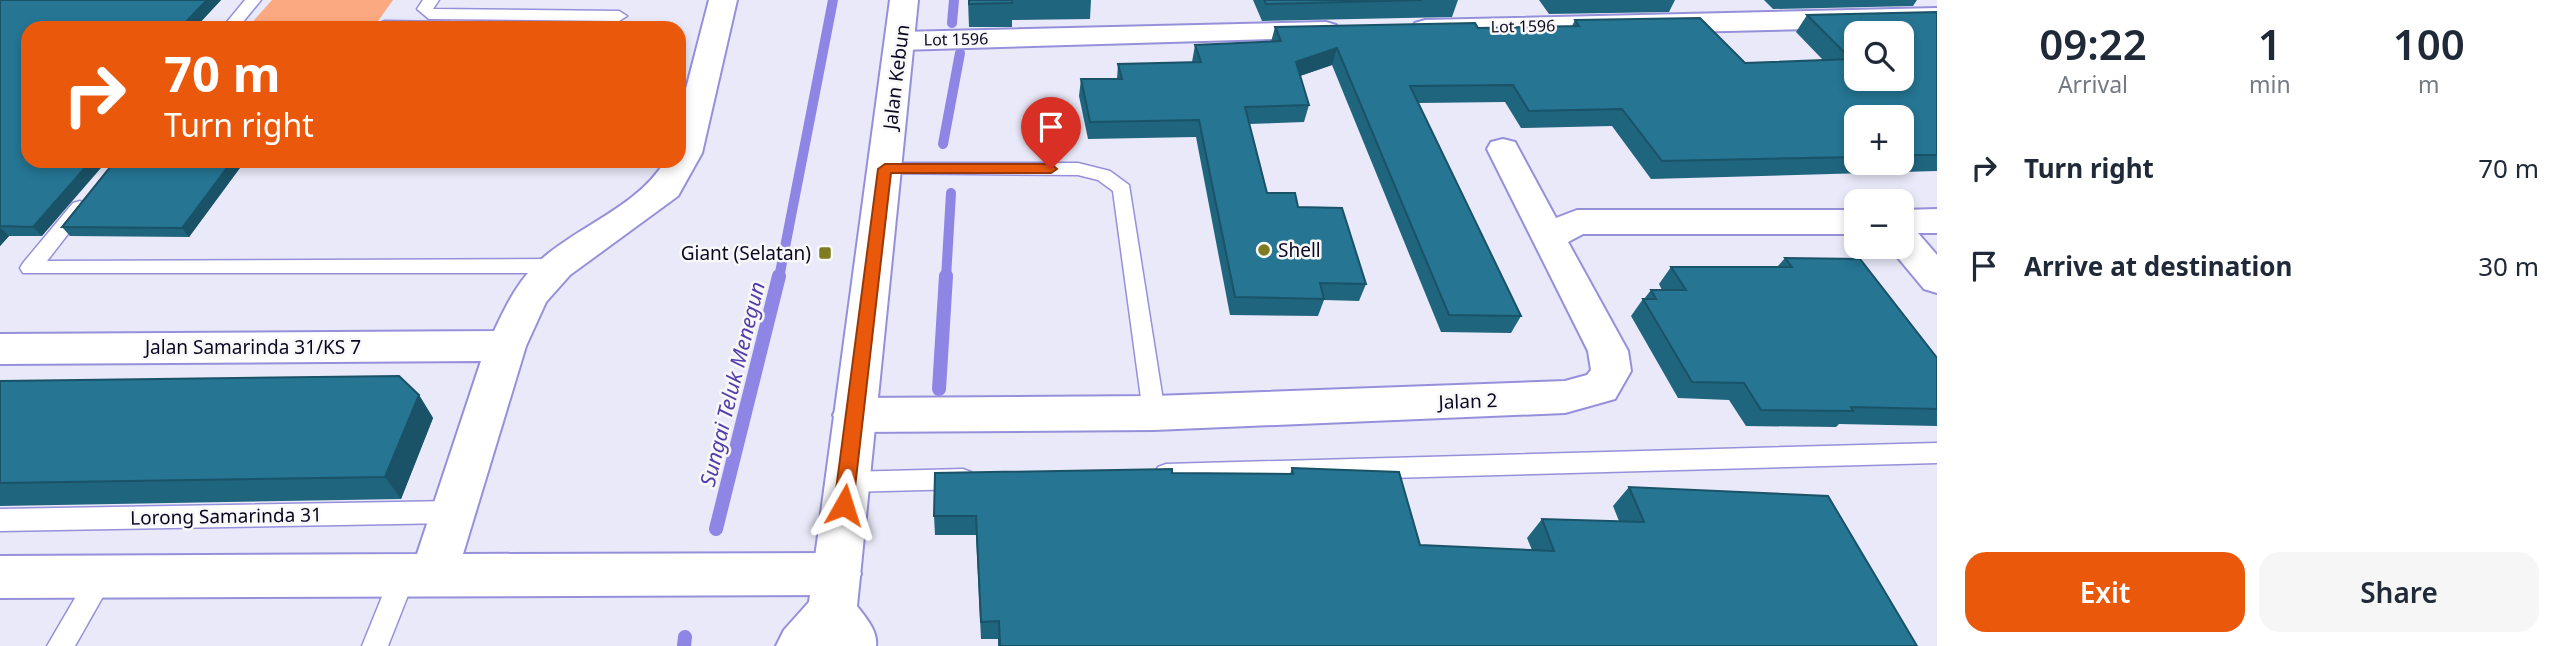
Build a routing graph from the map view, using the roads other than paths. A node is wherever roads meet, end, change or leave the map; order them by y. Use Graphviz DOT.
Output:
graph roads {
  1 [pos="253,0"];
  2 [pos="431,0"];
  3 [pos="723,0"];
  4 [pos="904,0"];
  5 [pos="619,16"];
  6 [pos="1937,17"];
  7 [pos="236,21"];
  8 [pos="1398,29"];
  9 [pos="1356,30"];
  10 [pos="900,40"];
  11 [pos="1503,149"];
  12 [pos="686,153"];
  13 [pos="677,168"];
  14 [pos="885,169"];
  15 [pos="92,193"];
  16 [pos="1937,221"];
  17 [pos="1844,222"];
  18 [pos="1914,222"];
  19 [pos="1548,237"];
  20 [pos="1914,252"];
  21 [pos="557,266"];
  22 [pos="1937,280"];
  23 [pos="506,345"];
  24 [pos="0,349"];
  25 [pos="1154,413"];
  26 [pos="854,415"];
  27 [pos="1937,453"];
  28 [pos="1140,475"];
  29 [pos="986,479"];
  30 [pos="846,482"];
  31 [pos="453,512"];
  32 [pos="0,520"];
  33 [pos="418,575"];
  34 [pos="0,577"];
  35 [pos="101,577"];
  36 [pos="830,620"];
  37 [pos="60,646"];
  38 [pos="374,646"];
  1 -- 7 [label="lane"];
  2 -- 5 [label="lane"];
  3 -- 12 [label="street"];
  4 -- 10 [label="street, Jalan Kebun"];
  6 -- 8 [label="street, Lot 1596"];
  9 -- 10 [label="street, Lot 1596"];
  10 -- 14 [label="street, Jalan Kebun"];
  11 -- 19 [label="street, Jalan 2"];
  13 -- 21 [label="street"];
  14 -- 25 [label="lane"];
  14 -- 26 [label="street, Jalan Kebun"];
  15 -- 21 [label="lane"];
  16 -- 18 [label="street"];
  17 -- 19 [label="street"];
  19 -- 25 [label="street, Jalan 2"];
  20 -- 22 [label="street"];
  21 -- 23 [label="street"];
  23 -- 24 [label="street, Jalan Samarinda 31/KS 7"];
  23 -- 31 [label="street"];
  25 -- 26 [label="street, Jalan 2"];
  26 -- 30 [label="street, Jalan Kebun"];
  27 -- 28 [label="lane"];
  29 -- 30 [label="lane"];
  30 -- 36 [label="street, Jalan Kebun"];
  31 -- 32 [label="lane, Lorong Samarinda 31"];
  31 -- 33 [label="street"];
  33 -- 35 [label="street"];
  33 -- 36 [label="street"];
  33 -- 38 [label="lane"];
  34 -- 35 [label="street"];
  35 -- 37 [label="lane"];
}
